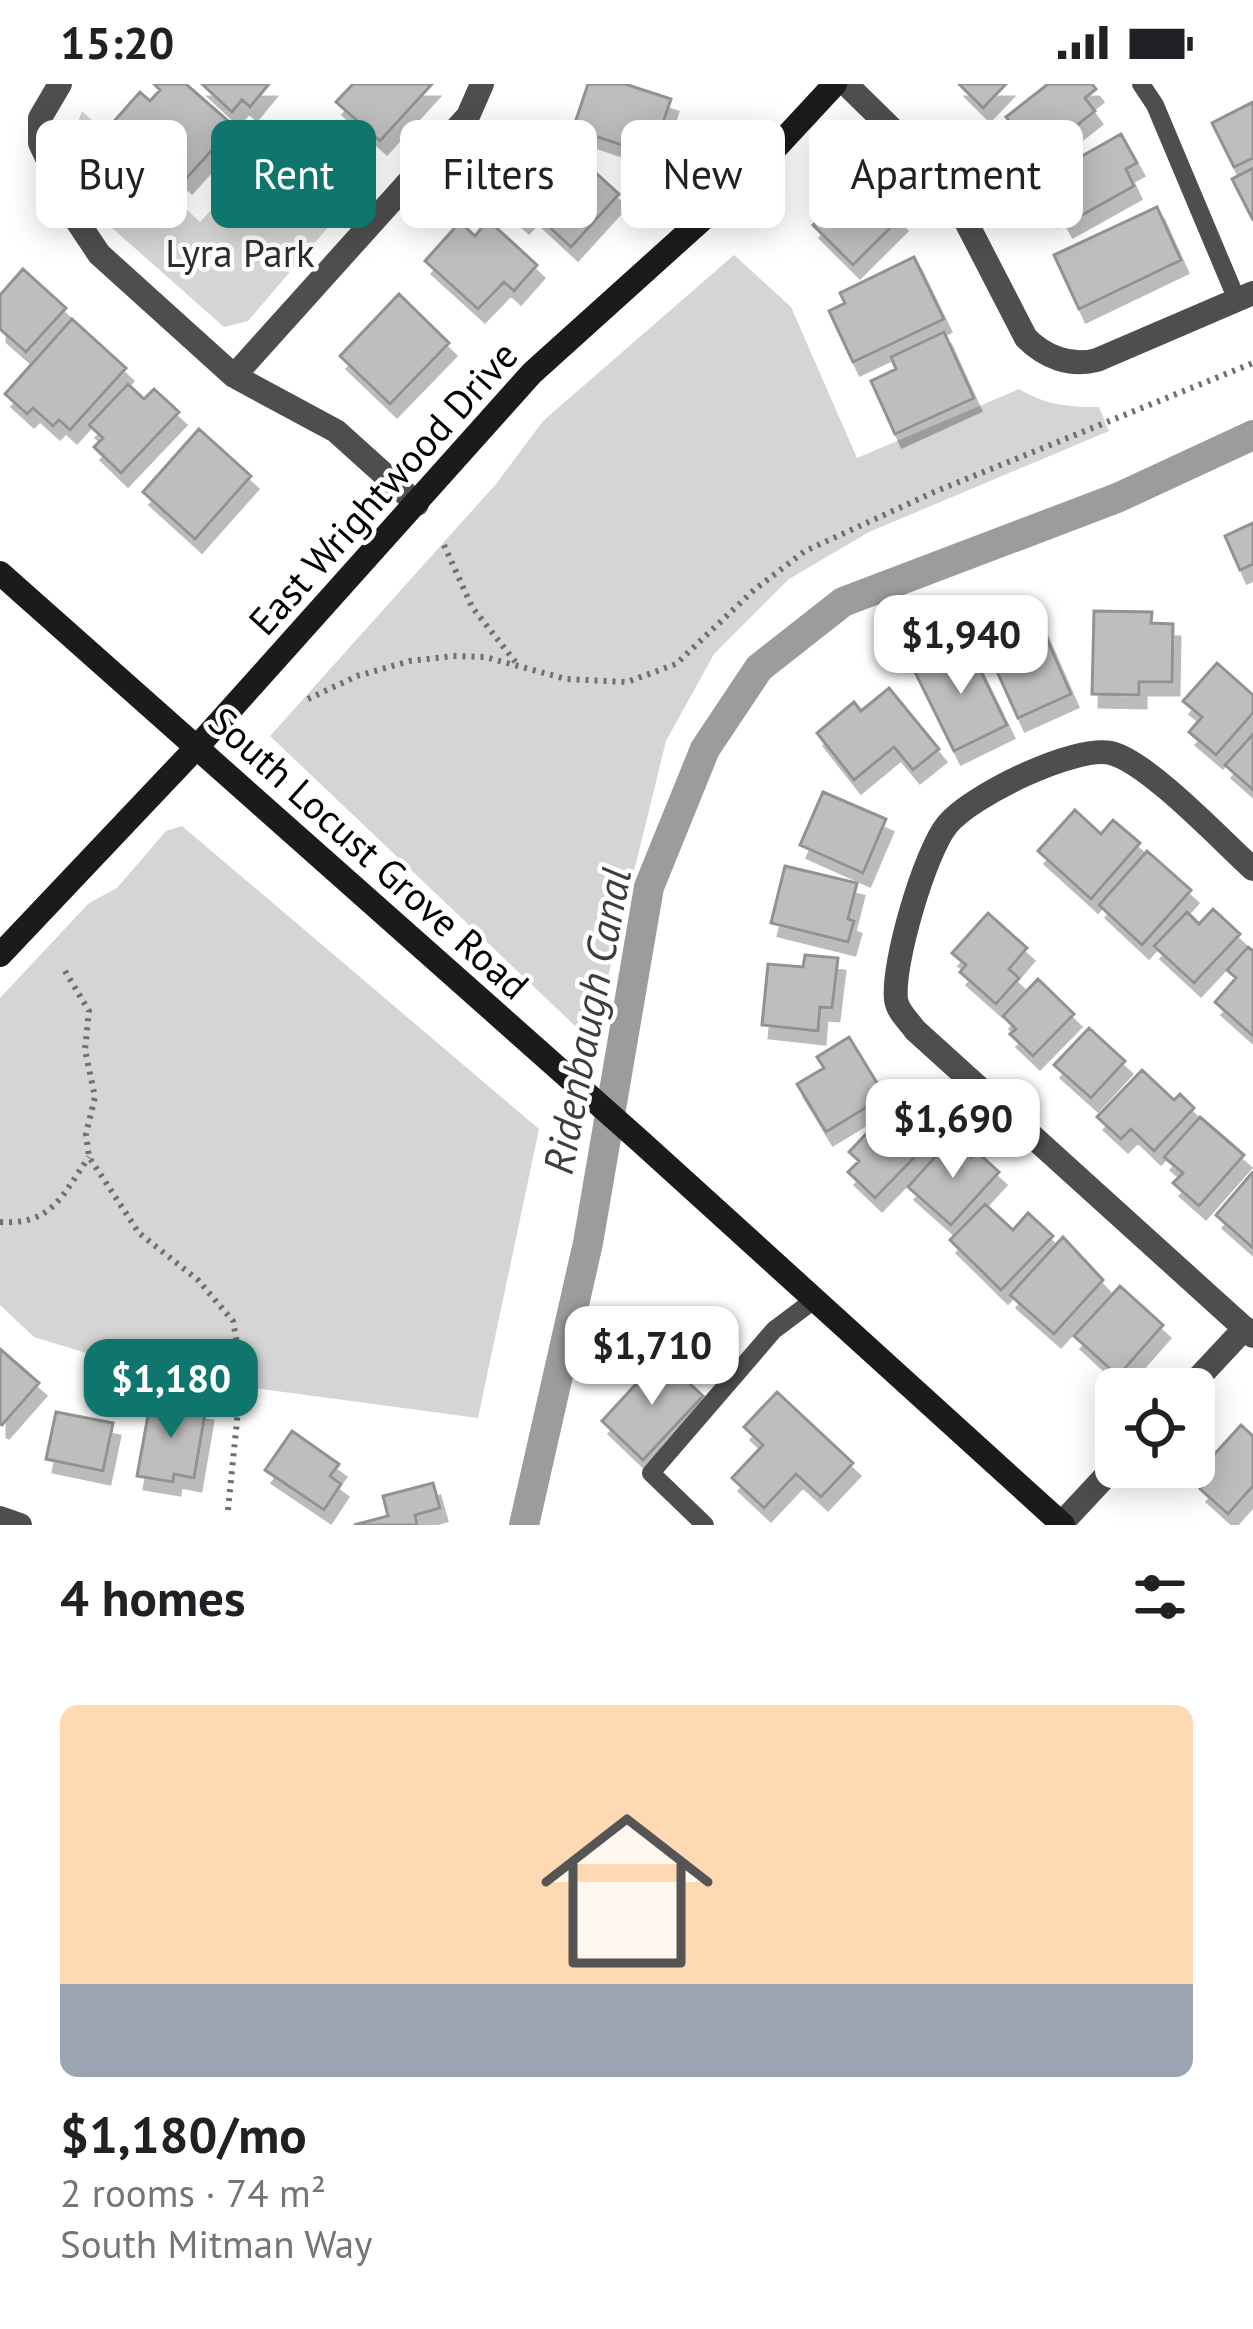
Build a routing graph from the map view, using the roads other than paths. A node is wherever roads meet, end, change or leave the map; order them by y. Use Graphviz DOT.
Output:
graph roads {
  1 [pos="60,84"];
  2 [pos="482,84"];
  3 [pos="835,84"];
  4 [pos="847,84"];
  5 [pos="1141,84"];
  6 [pos="1245,297"];
  7 [pos="234,376"];
  8 [pos="417,504"];
  9 [pos="0,573"];
  10 [pos="196,747"];
  11 [pos="1253,869"];
  12 [pos="0,955"];
  13 [pos="814,1300"];
  14 [pos="1249,1332"];
  15 [pos="1210,1368"];
  16 [pos="1095,1488"];
  17 [pos="0,1518"];
  18 [pos="1062,1524"];
  19 [pos="20,1525"];
  20 [pos="705,1525"];
  1 -- 7 [label="street"];
  2 -- 7 [label="street"];
  3 -- 8 [label="main road, East Wrightwood Drive"];
  4 -- 6 [label="street"];
  5 -- 6 [label="lane"];
  7 -- 8 [label="street"];
  8 -- 10 [label="main road, East Wrightwood Drive"];
  9 -- 10 [label="main road, South Locust Grove Road"];
  10 -- 12 [label="main road, East Wrightwood Drive"];
  10 -- 13 [label="main road, South Locust Grove Road"];
  11 -- 14 [label="street"];
  13 -- 18 [label="main road, South Locust Grove Road"];
  13 -- 20 [label="lane"];
  14 -- 15 [label="street"];
  16 -- 18 [label="street"];
  17 -- 19 [label="street"];
}
